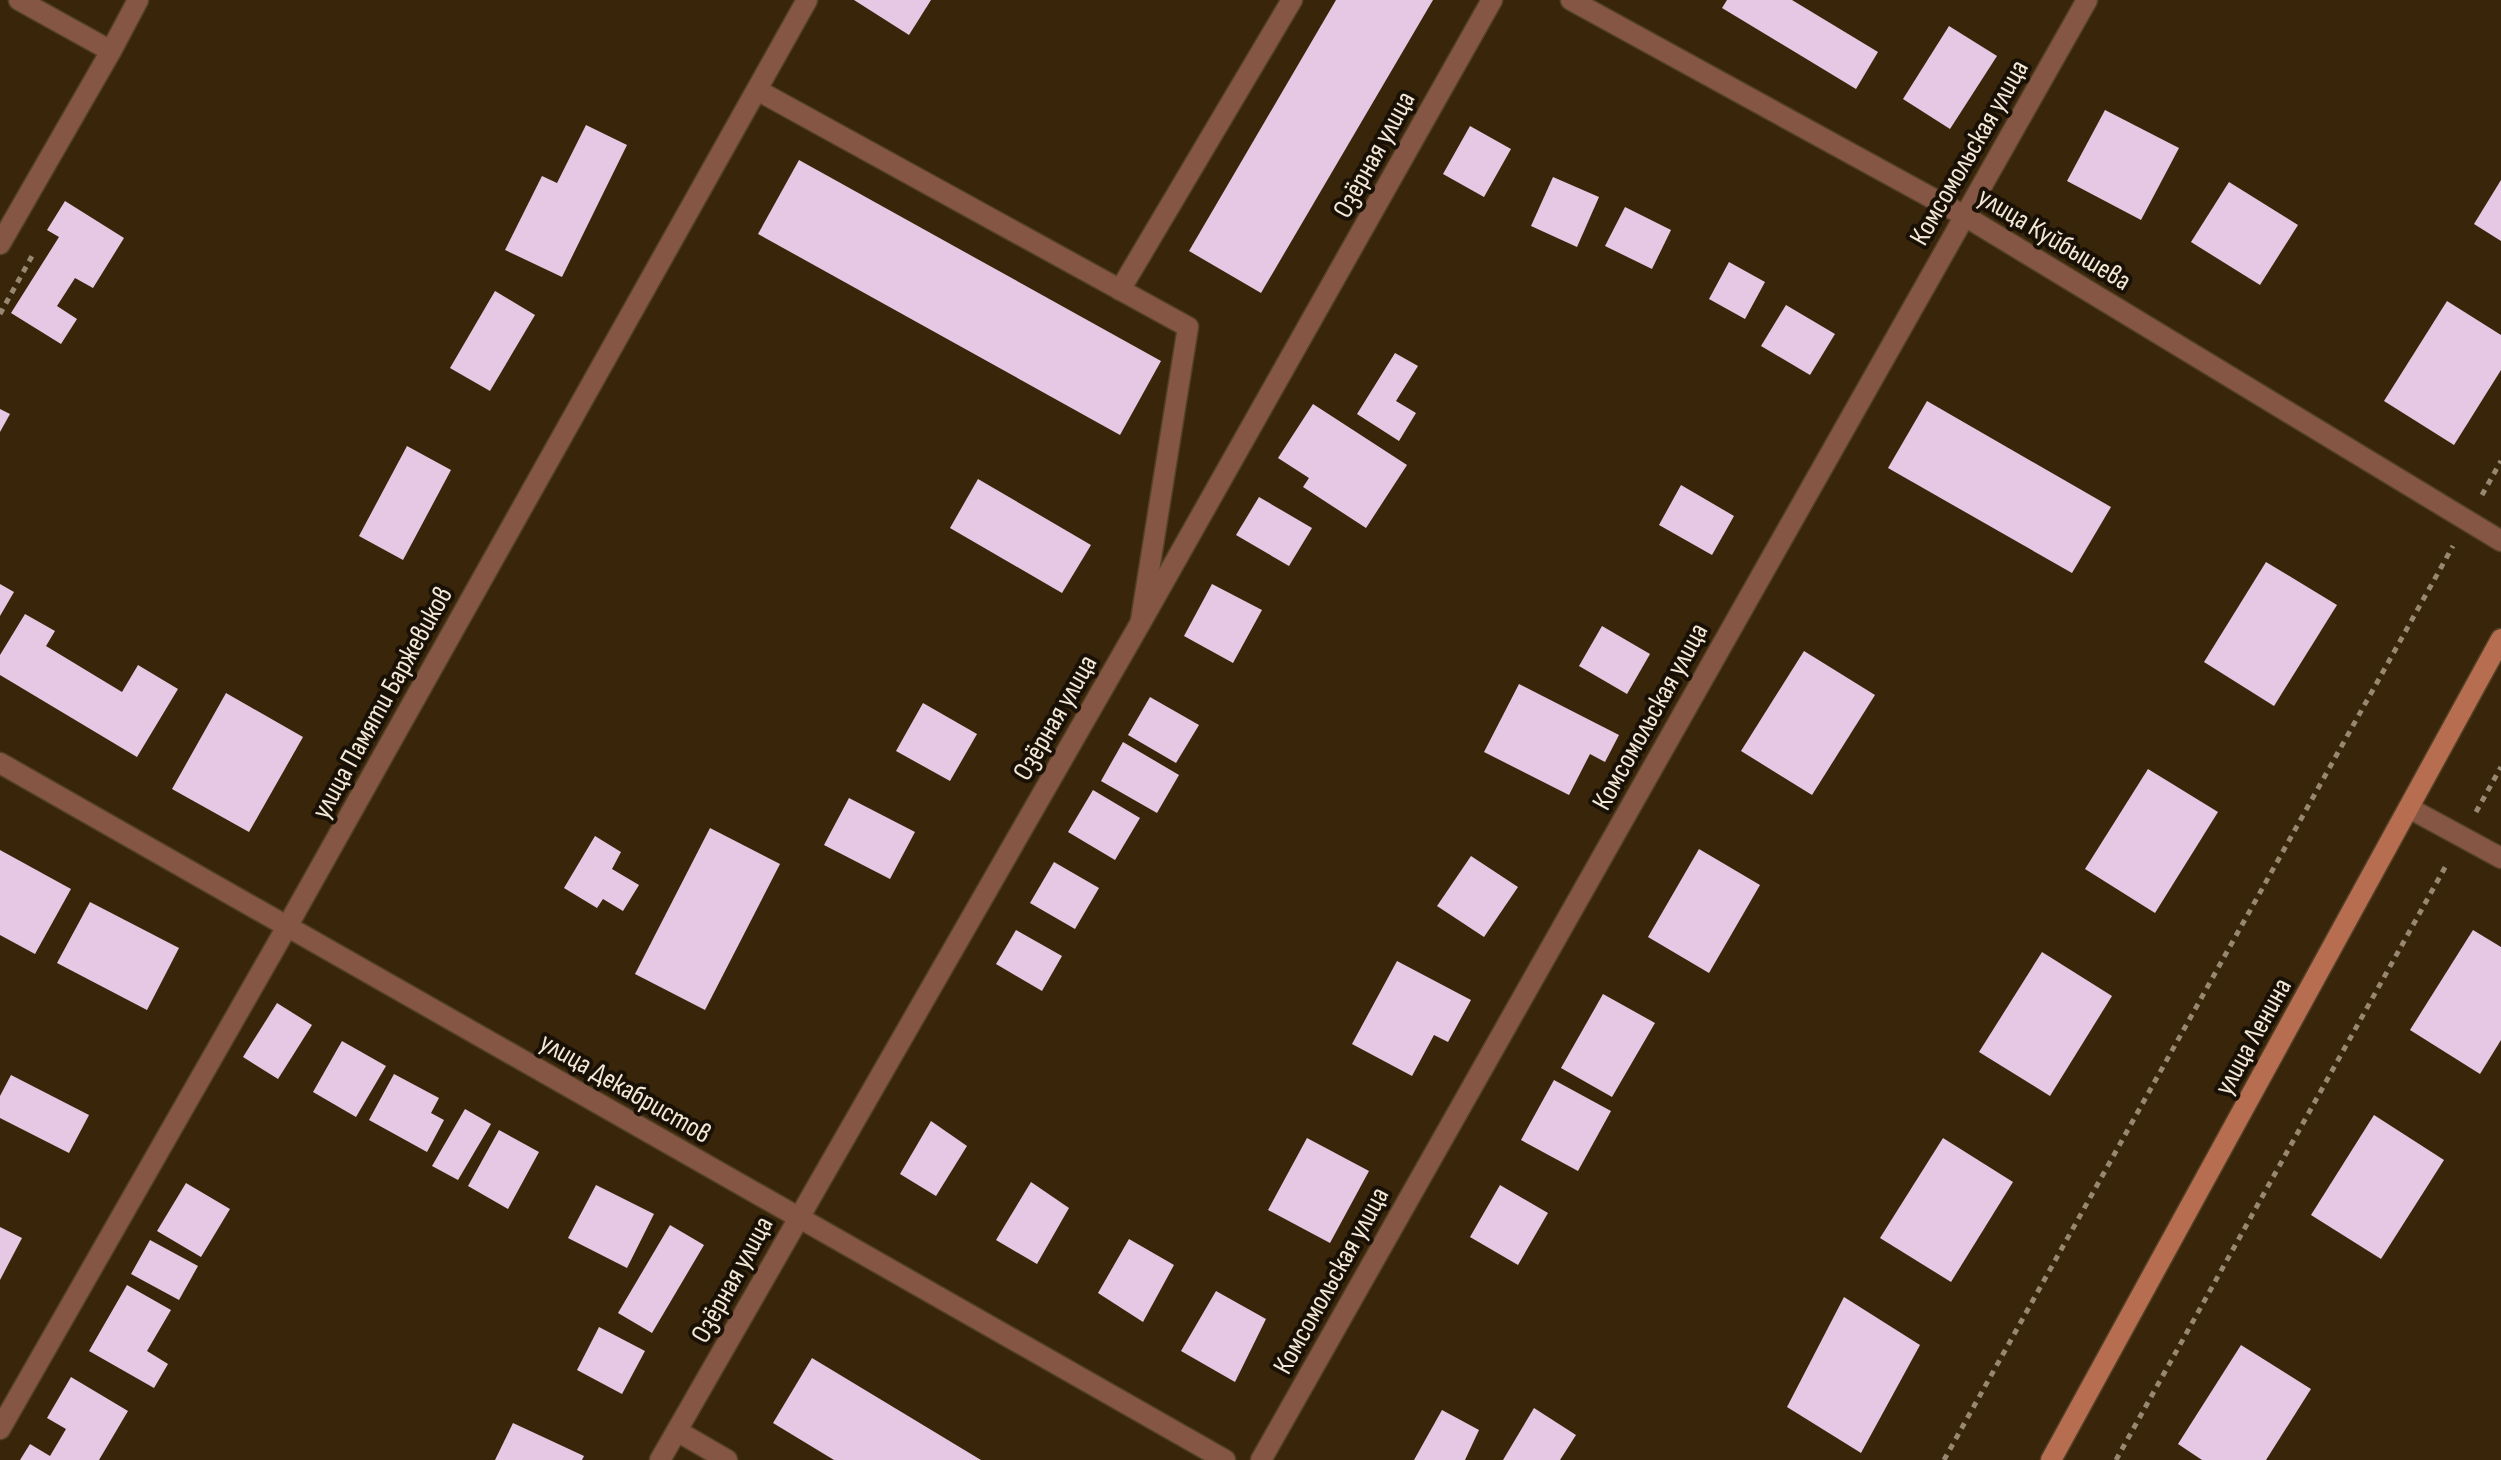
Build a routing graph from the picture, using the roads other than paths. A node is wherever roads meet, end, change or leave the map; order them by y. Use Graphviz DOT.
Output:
graph roads {
  1 [pos="19,0"];
  2 [pos="138,0"];
  3 [pos="807,0"];
  4 [pos="1292,0"];
  5 [pos="1492,0"];
  6 [pos="1571,0"];
  7 [pos="2087,0"];
  8 [pos="111,51"];
  9 [pos="757,90"];
  10 [pos="1963,215"];
  11 [pos="0,244"];
  12 [pos="1120,290"];
  13 [pos="2501,541"];
  14 [pos="1141,622"];
  15 [pos="2501,639"];
  16 [pos="0,763"];
  17 [pos="2409,808"];
  18 [pos="2501,858"];
  19 [pos="288,925"];
  20 [pos="797,1218"];
  21 [pos="0,1429"];
  22 [pos="677,1431"];
  23 [pos="660,1460"];
  24 [pos="727,1460"];
  25 [pos="1225,1460"];
  26 [pos="1261,1460"];
  27 [pos="2051,1460"];
  1 -- 8 [label="street"];
  2 -- 8 [label="street"];
  3 -- 9 [label="street, улица Памяти Баржевиков"];
  4 -- 12 [label="street"];
  5 -- 14 [label="street, Озёрная улица"];
  6 -- 10 [label="street, улица Куйбышева"];
  7 -- 10 [label="street, Комсомольская улица"];
  8 -- 11 [label="street"];
  9 -- 12 [label="street"];
  9 -- 19 [label="street, улица Памяти Баржевиков"];
  10 -- 13 [label="street, улица Куйбышева"];
  10 -- 26 [label="street, Комсомольская улица"];
  12 -- 14 [label="street"];
  14 -- 20 [label="street, Озёрная улица"];
  15 -- 17 [label="main road, улица Ленина"];
  16 -- 19 [label="street, улица Декабристов"];
  17 -- 18 [label="street"];
  17 -- 27 [label="main road, улица Ленина"];
  19 -- 20 [label="street, улица Декабристов"];
  19 -- 21 [label="street, улица Памяти Баржевиков"];
  20 -- 22 [label="street, Озёрная улица"];
  20 -- 25 [label="street, улица Декабристов"];
  22 -- 23 [label="street, Озёрная улица"];
  22 -- 24 [label="street"];
}
